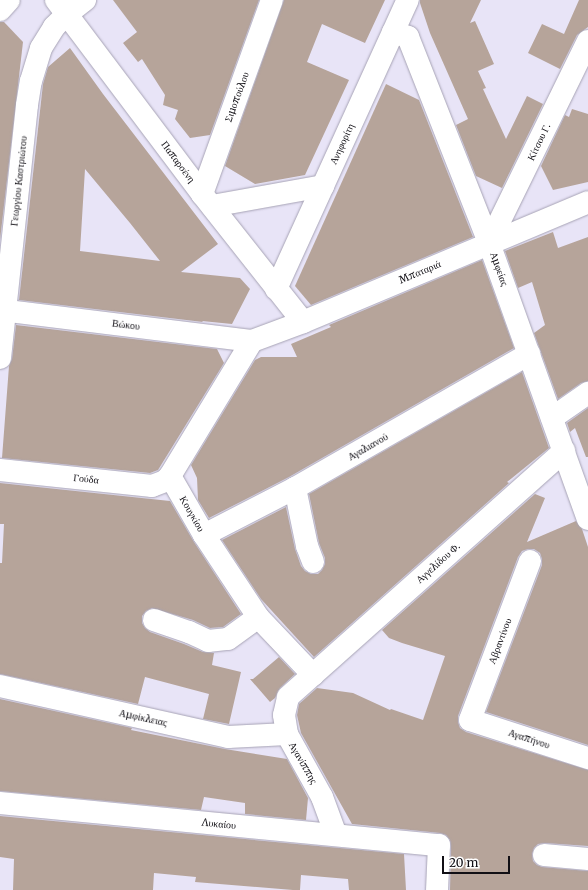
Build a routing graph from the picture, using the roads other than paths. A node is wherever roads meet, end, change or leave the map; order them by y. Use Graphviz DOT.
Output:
graph roads {
  1 [pos="9,0"];
  2 [pos="85,0"];
  3 [pos="272,0"];
  4 [pos="408,0"];
  5 [pos="61,7"];
  6 [pos="0,10"];
  7 [pos="393,32"];
  8 [pos="588,41"];
  9 [pos="323,186"];
  10 [pos="207,200"];
  11 [pos="588,202"];
  12 [pos="489,243"];
  13 [pos="276,289"];
  14 [pos="2,310"];
  15 [pos="303,322"];
  16 [pos="252,342"];
  17 [pos="529,354"];
  18 [pos="0,358"];
  19 [pos="588,393"];
  20 [pos="552,418"];
  21 [pos="564,450"];
  22 [pos="0,470"];
  23 [pos="170,476"];
  24 [pos="295,488"];
  25 [pos="588,519"];
  26 [pos="204,535"];
  27 [pos="530,561"];
  28 [pos="313,562"];
  29 [pos="258,617"];
  30 [pos="154,620"];
  31 [pos="313,675"];
  32 [pos="0,686"];
  33 [pos="470,720"];
  34 [pos="286,734"];
  35 [pos="588,758"];
  36 [pos="0,803"];
  37 [pos="336,836"];
  38 [pos="544,855"];
  39 [pos="588,859"];
  40 [pos="437,890"];
  1 -- 6 [label="street"];
  2 -- 5 [label="street, Γεωργίου Καστριώτου"];
  3 -- 10 [label="street, Σιμοπούλου"];
  4 -- 7 [label="street, Ανηφορίτη"];
  5 -- 10 [label="street, Παπαρσένη"];
  5 -- 14 [label="street, Γεωργίου Καστριώτου"];
  7 -- 9 [label="street, Ανηφορίτη"];
  7 -- 12 [label="street, Αμφείας"];
  8 -- 12 [label="street, Κίτσου Γ."];
  9 -- 10 [label="street"];
  9 -- 13 [label="street, Ανηφορίτη"];
  10 -- 13 [label="street, Παπαρσένη"];
  11 -- 12 [label="street, Μπαταριά"];
  12 -- 15 [label="street, Μπαταριά"];
  12 -- 17 [label="street, Αμφείας"];
  13 -- 15 [label="street, Παπαρσένη"];
  14 -- 16 [label="street, Βώκου"];
  14 -- 18 [label="street, Γεωργίου Καστριώτου"];
  15 -- 16 [label="street, Μπαταριά"];
  16 -- 23 [label="street"];
  17 -- 20 [label="street, Αμφείας"];
  17 -- 24 [label="street, Αγαλιανού"];
  19 -- 20 [label="street"];
  20 -- 21 [label="street, Αμφείας"];
  21 -- 25 [label="street, Αμφείας"];
  21 -- 31 [label="street, Αγγελίδου Φ."];
  22 -- 23 [label="street, Γούδα"];
  23 -- 26 [label="street, Κουγκίου"];
  24 -- 26 [label="street, Αγαλιανού"];
  24 -- 28 [label="street"];
  26 -- 29 [label="street, Κουγκίου"];
  27 -- 33 [label="street, Αβραντίνου"];
  29 -- 30 [label="street"];
  29 -- 31 [label="street, Κουγκίου"];
  31 -- 34 [label="street, Αγανίππης"];
  32 -- 34 [label="street, Αμφίκλειας"];
  33 -- 35 [label="street, Αγαπήνου"];
  34 -- 37 [label="street, Αγανίππης"];
  36 -- 37 [label="street, Λυκαίου"];
  37 -- 40 [label="street, Λυκαίου"];
  38 -- 39 [label="street"];
}
